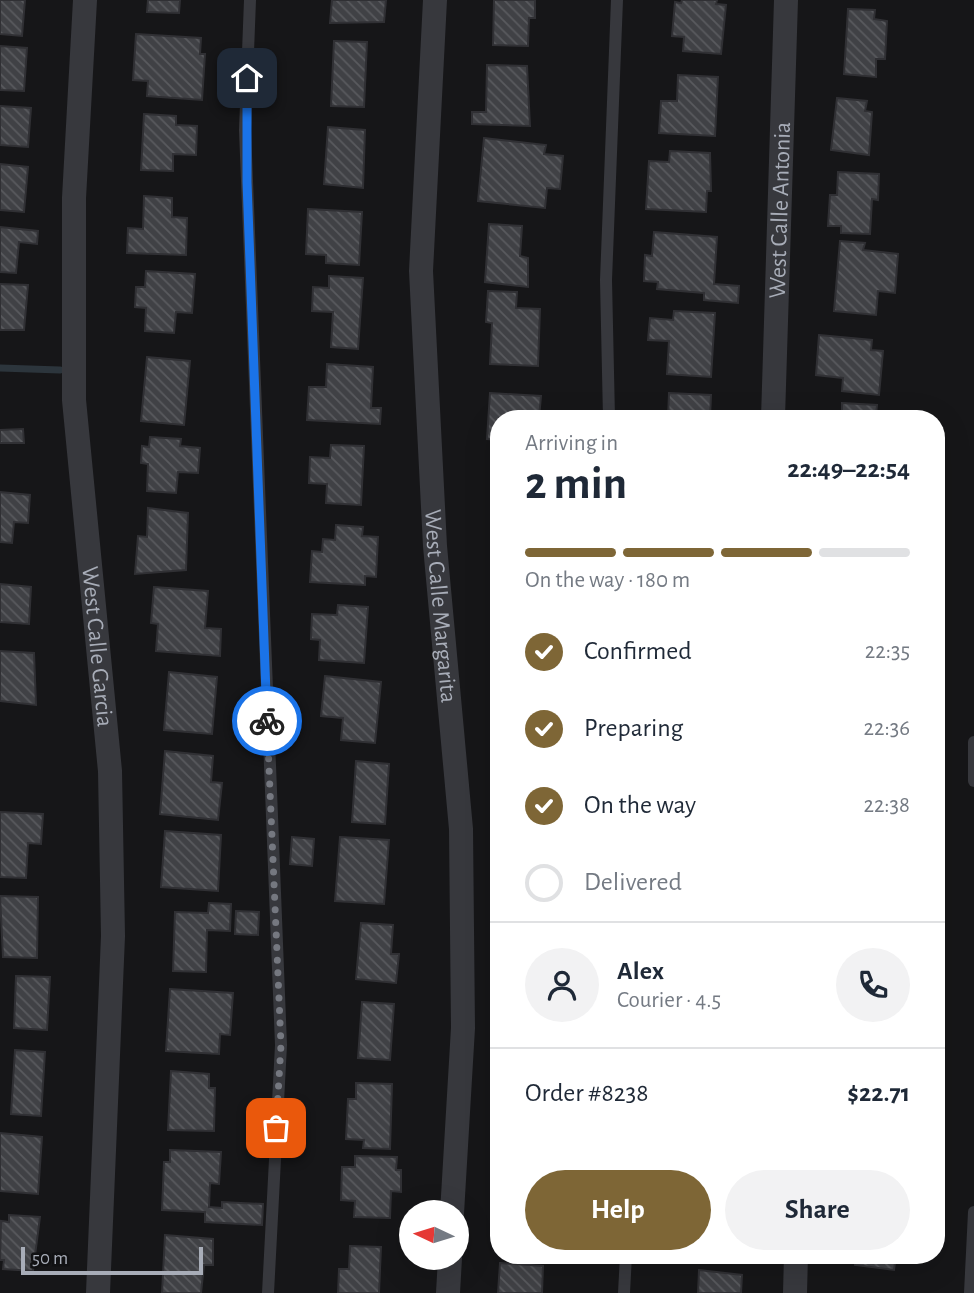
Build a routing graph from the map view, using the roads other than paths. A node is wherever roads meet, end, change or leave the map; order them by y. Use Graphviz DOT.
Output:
graph roads {
  1 [pos="85,0"];
  2 [pos="250,0"];
  3 [pos="435,0"];
  4 [pos="617,0"];
  5 [pos="786,0"];
  6 [pos="609,410"];
  7 [pos="773,410"];
  8 [pos="974,742"];
  9 [pos="974,781"];
  10 [pos="453,1200"];
  11 [pos="974,1212"];
  12 [pos="626,1264"];
  13 [pos="796,1264"];
  14 [pos="449,1270"];
  15 [pos="98,1293"];
  16 [pos="268,1293"];
  17 [pos="448,1293"];
  18 [pos="624,1293"];
  19 [pos="794,1293"];
  20 [pos="970,1293"];
  1 -- 15 [label="street, West Calle Garcia"];
  2 -- 16 [label="lane"];
  3 -- 10 [label="street, West Calle Margarita"];
  4 -- 6 [label="lane"];
  5 -- 7 [label="street, West Calle Antonia"];
  8 -- 9 [label="lane"];
  11 -- 20 [label="lane"];
  12 -- 18 [label="lane"];
  13 -- 19 [label="street"];
  14 -- 17 [label="street"];
}
